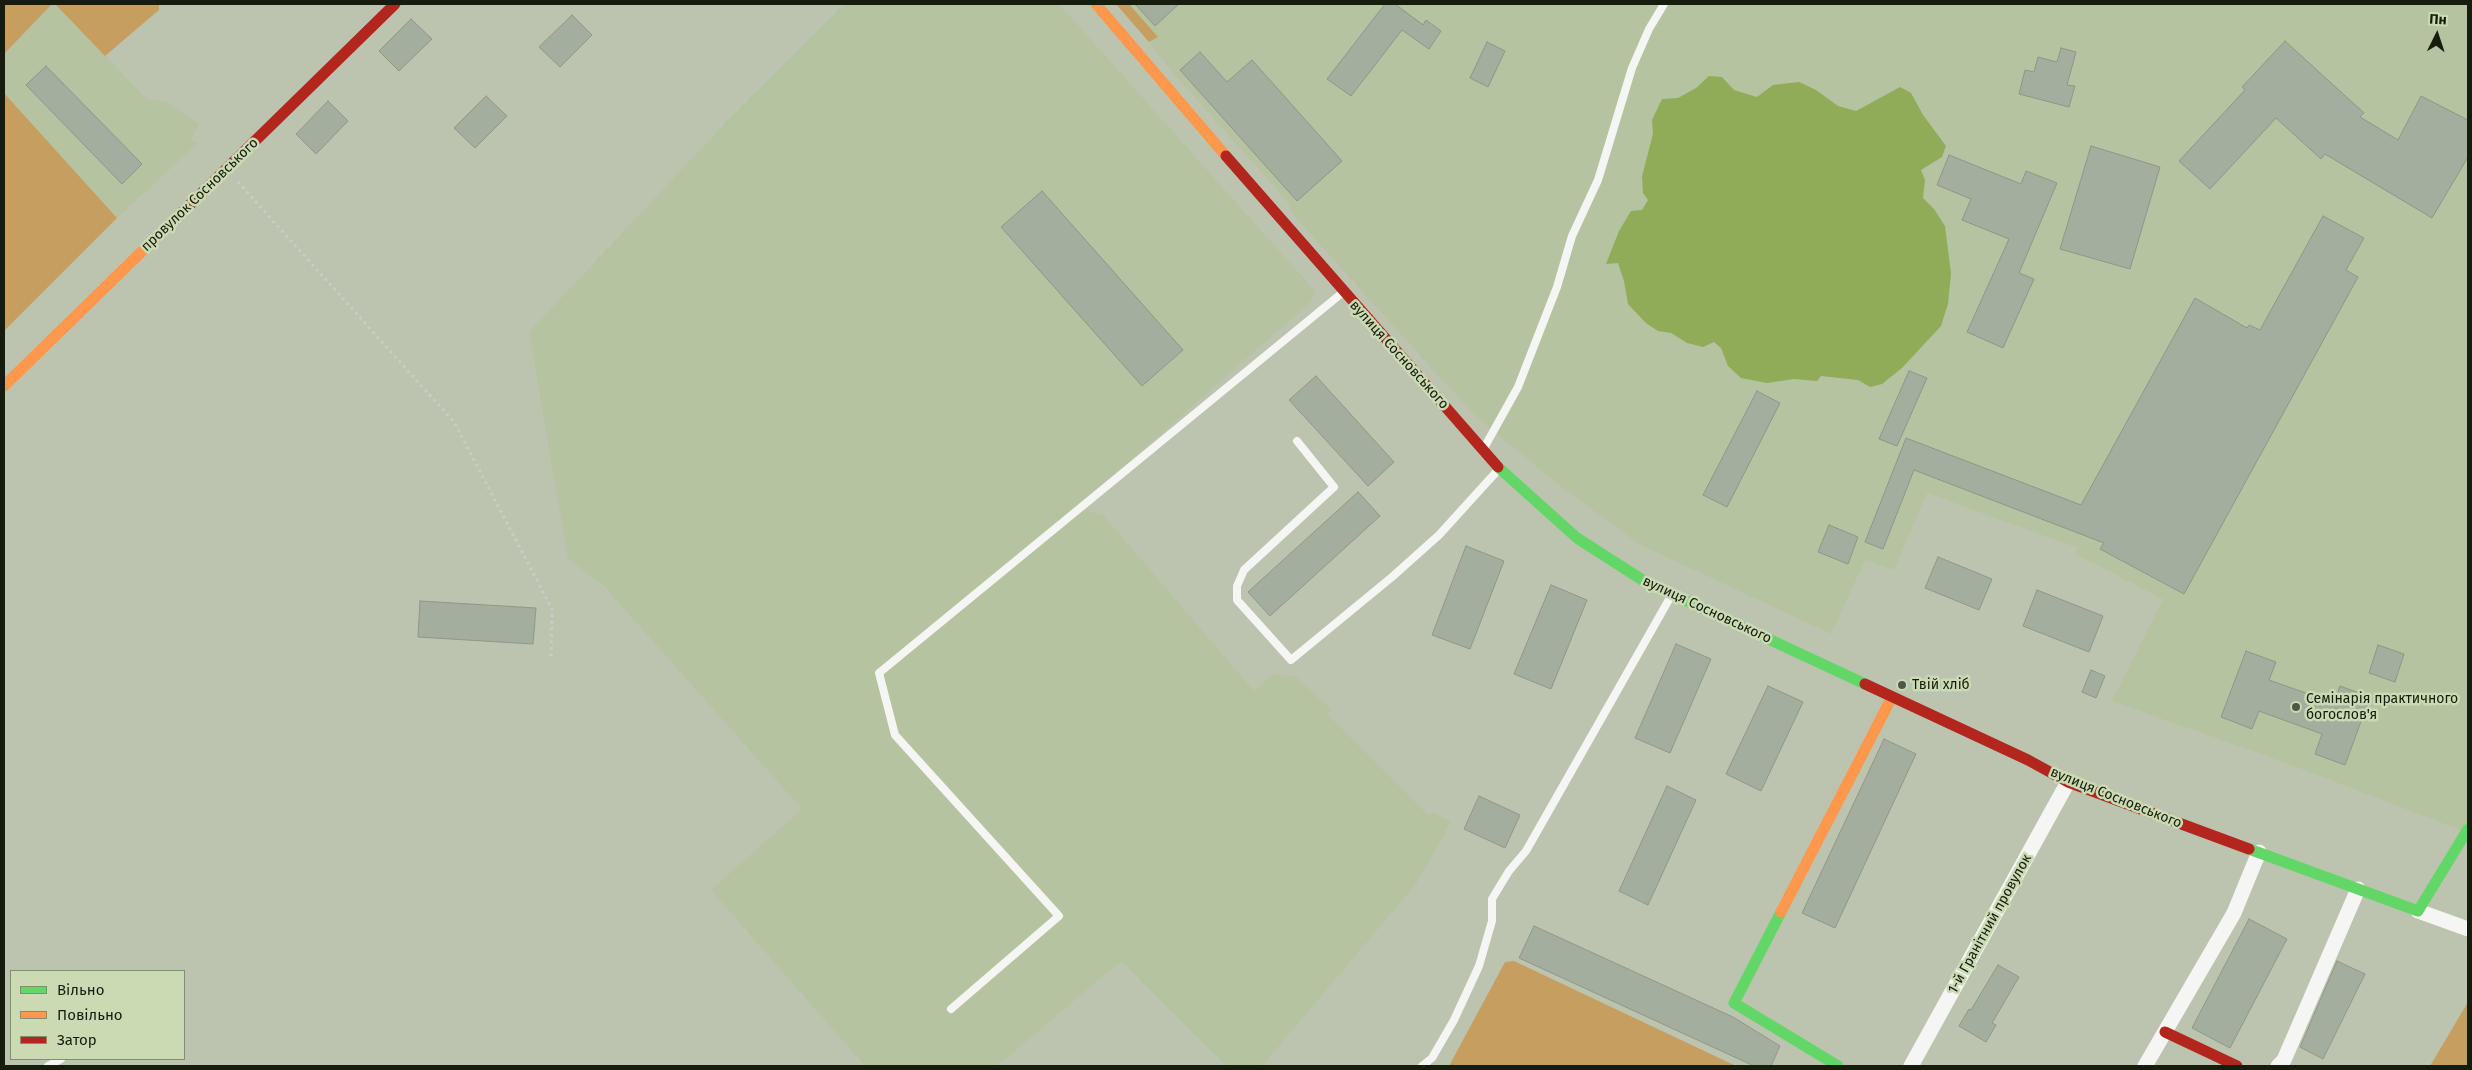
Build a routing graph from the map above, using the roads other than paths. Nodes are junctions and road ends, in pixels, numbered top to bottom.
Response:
1 (395, 4) edge
2 (1096, 4) edge
3 (1664, 4) edge
4 (1343, 292) junction
5 (4, 386) edge
6 (1297, 441) dead end
7 (1483, 450) junction
8 (1500, 469) junction
9 (1672, 594) junction
10 (1892, 697) junction
11 (2068, 782) junction
12 (2468, 829) edge
13 (2259, 852) junction
14 (2358, 889) junction
15 (2418, 911) junction
16 (2468, 929) edge
17 (951, 1009) dead end
18 (2165, 1032) junction
19 (59, 1060) edge
20 (48, 1066) edge
21 (1422, 1066) edge
22 (1838, 1066) edge
23 (1912, 1066) edge
24 (2145, 1066) edge
25 (2237, 1066) edge
26 (2278, 1066) edge

1 - 5 street, провулок Сосновського
2 - 4 street, вулиця Сосновського
3 - 7 lane
4 - 7 street, вулиця Сосновського
4 - 17 lane
6 - 8 lane
7 - 8 street, вулиця Сосновського
8 - 9 street, вулиця Сосновського
9 - 10 street, вулиця Сосновського
9 - 21 lane
10 - 11 street, вулиця Сосновського
10 - 22 street
11 - 13 street, вулиця Сосновського
11 - 23 street, 1-й Гранітний провулок
12 - 15 street
13 - 14 street, вулиця Сосновського
13 - 18 street
14 - 15 street, вулиця Сосновського
14 - 26 street
15 - 16 street
18 - 24 street
18 - 25 street
19 - 20 lane

